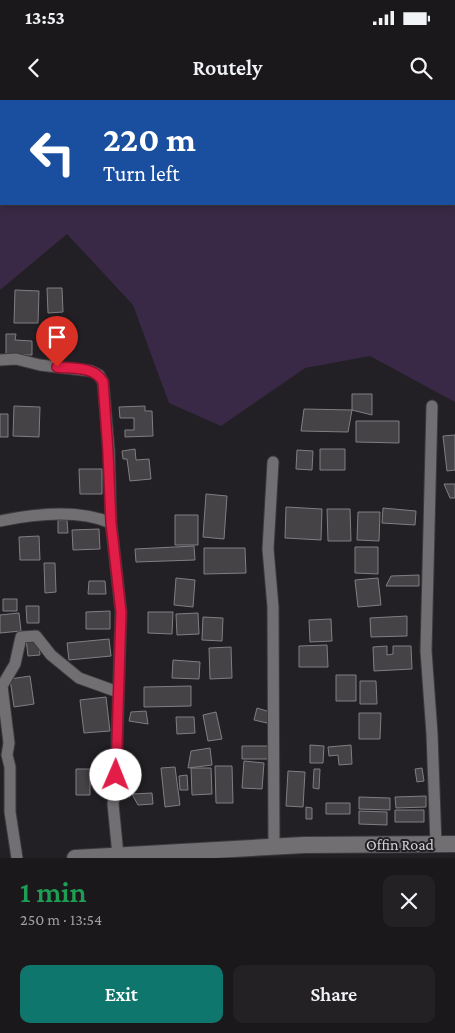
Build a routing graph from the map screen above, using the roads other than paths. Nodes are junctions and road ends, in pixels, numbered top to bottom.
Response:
1 (0, 360) edge
2 (432, 406) dead end
3 (273, 462) dead end
4 (0, 521) edge
5 (111, 523) junction
6 (118, 692) junction
7 (436, 844) junction
8 (455, 844) edge
9 (274, 847) junction
10 (118, 855) junction
11 (17, 858) edge
12 (75, 858) edge

1 - 5 street
2 - 7 street
3 - 9 street
4 - 5 street
5 - 6 street
6 - 10 street
6 - 11 street
7 - 8 street, Offin Road
7 - 9 street, Offin Road
9 - 10 street, Offin Road
10 - 12 street, Offin Road

